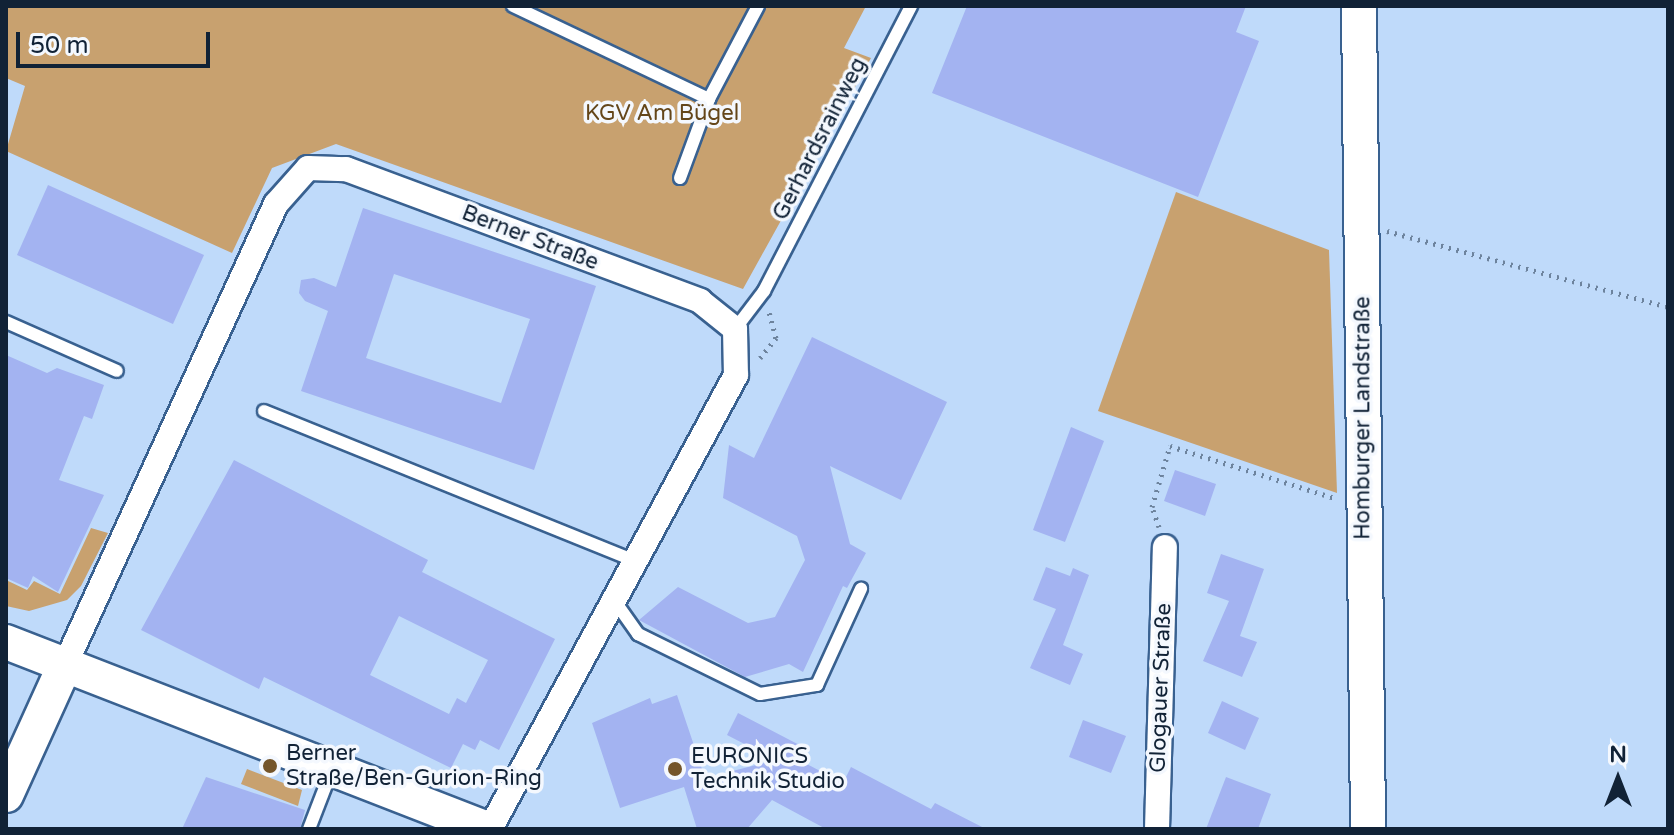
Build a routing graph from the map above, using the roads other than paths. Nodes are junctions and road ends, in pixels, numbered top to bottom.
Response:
1 (513, 6) edge
2 (758, 6) edge
3 (911, 6) edge
4 (1359, 6) edge
5 (709, 99) junction
6 (680, 178) dead end
7 (6, 322) edge
8 (735, 329) junction
9 (117, 371) dead end
10 (264, 411) dead end
11 (1165, 547) road end
12 (636, 561) junction
13 (861, 589) dead end
14 (614, 600) junction
15 (6, 642) edge
16 (65, 665) junction
17 (332, 769) junction
18 (6, 795) edge
19 (443, 821) edge
20 (309, 829) edge
21 (488, 829) edge
22 (1157, 829) edge
23 (1368, 829) edge

1 - 5 lane
2 - 5 lane
3 - 8 lane, Gerhardsrainweg
4 - 23 street, Homburger Landstraße
5 - 6 lane
7 - 9 lane
8 - 12 street
8 - 16 street, Berner Straße
10 - 12 lane
11 - 22 street, Glogauer Straße
12 - 14 street
13 - 14 lane
14 - 21 street
15 - 16 street
16 - 17 street
16 - 18 street
17 - 19 street
17 - 20 lane
19 - 21 street

